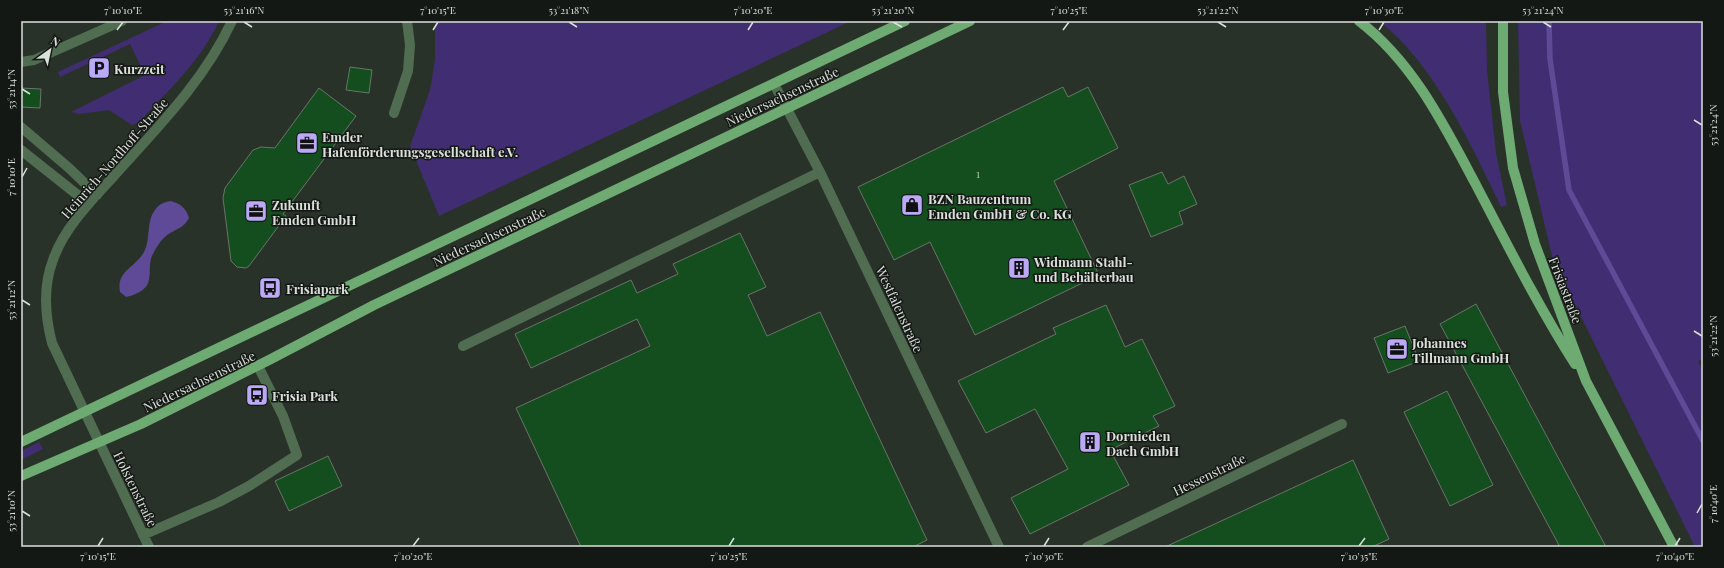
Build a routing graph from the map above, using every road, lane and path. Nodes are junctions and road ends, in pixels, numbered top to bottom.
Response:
1 (122, 21) edge
2 (232, 21) edge
3 (407, 21) edge
4 (905, 21) edge
5 (970, 21) edge
6 (1359, 21) edge
7 (1503, 21) edge
8 (21, 62) edge
9 (774, 84) junction
10 (787, 108) junction
11 (394, 113) dead end
12 (21, 127) edge
13 (21, 150) edge
14 (820, 172) junction
15 (97, 194) junction
16 (89, 204) junction
17 (463, 346) dead end
18 (258, 366) junction
19 (1586, 381) junction
20 (84, 412) junction
21 (1342, 424) dead end
22 (21, 442) edge
23 (99, 442) junction
24 (21, 476) edge
25 (143, 535) junction
26 (149, 547) edge
27 (999, 547) edge
28 (1087, 547) edge
29 (1674, 547) edge

1 - 8 street
2 - 15 street, Heinrich-Nordhoff-Straße
3 - 11 street
4 - 9 main road, Niedersachsenstraße
5 - 10 main road, Niedersachsenstraße
6 - 19 main road
7 - 19 main road, Frisiastraße
9 - 10 street, Westfalenstraße
9 - 20 main road, Niedersachsenstraße
10 - 14 street, Westfalenstraße
10 - 18 main road, Niedersachsenstraße
12 - 15 street
13 - 16 street
14 - 17 street
14 - 27 street, Westfalenstraße
15 - 16 street, Heinrich-Nordhoff-Straße
16 - 20 street, Heinrich-Nordhoff-Straße
18 - 23 main road, Niedersachsenstraße
18 - 25 street
19 - 29 main road, Frisiastraße
20 - 22 main road, Niedersachsenstraße
20 - 23 street, Heinrich-Nordhoff-Straße
21 - 28 street, Hessenstraße
23 - 24 main road, Niedersachsenstraße
23 - 25 street, Holstenstraße
25 - 26 street, Holstenstraße

